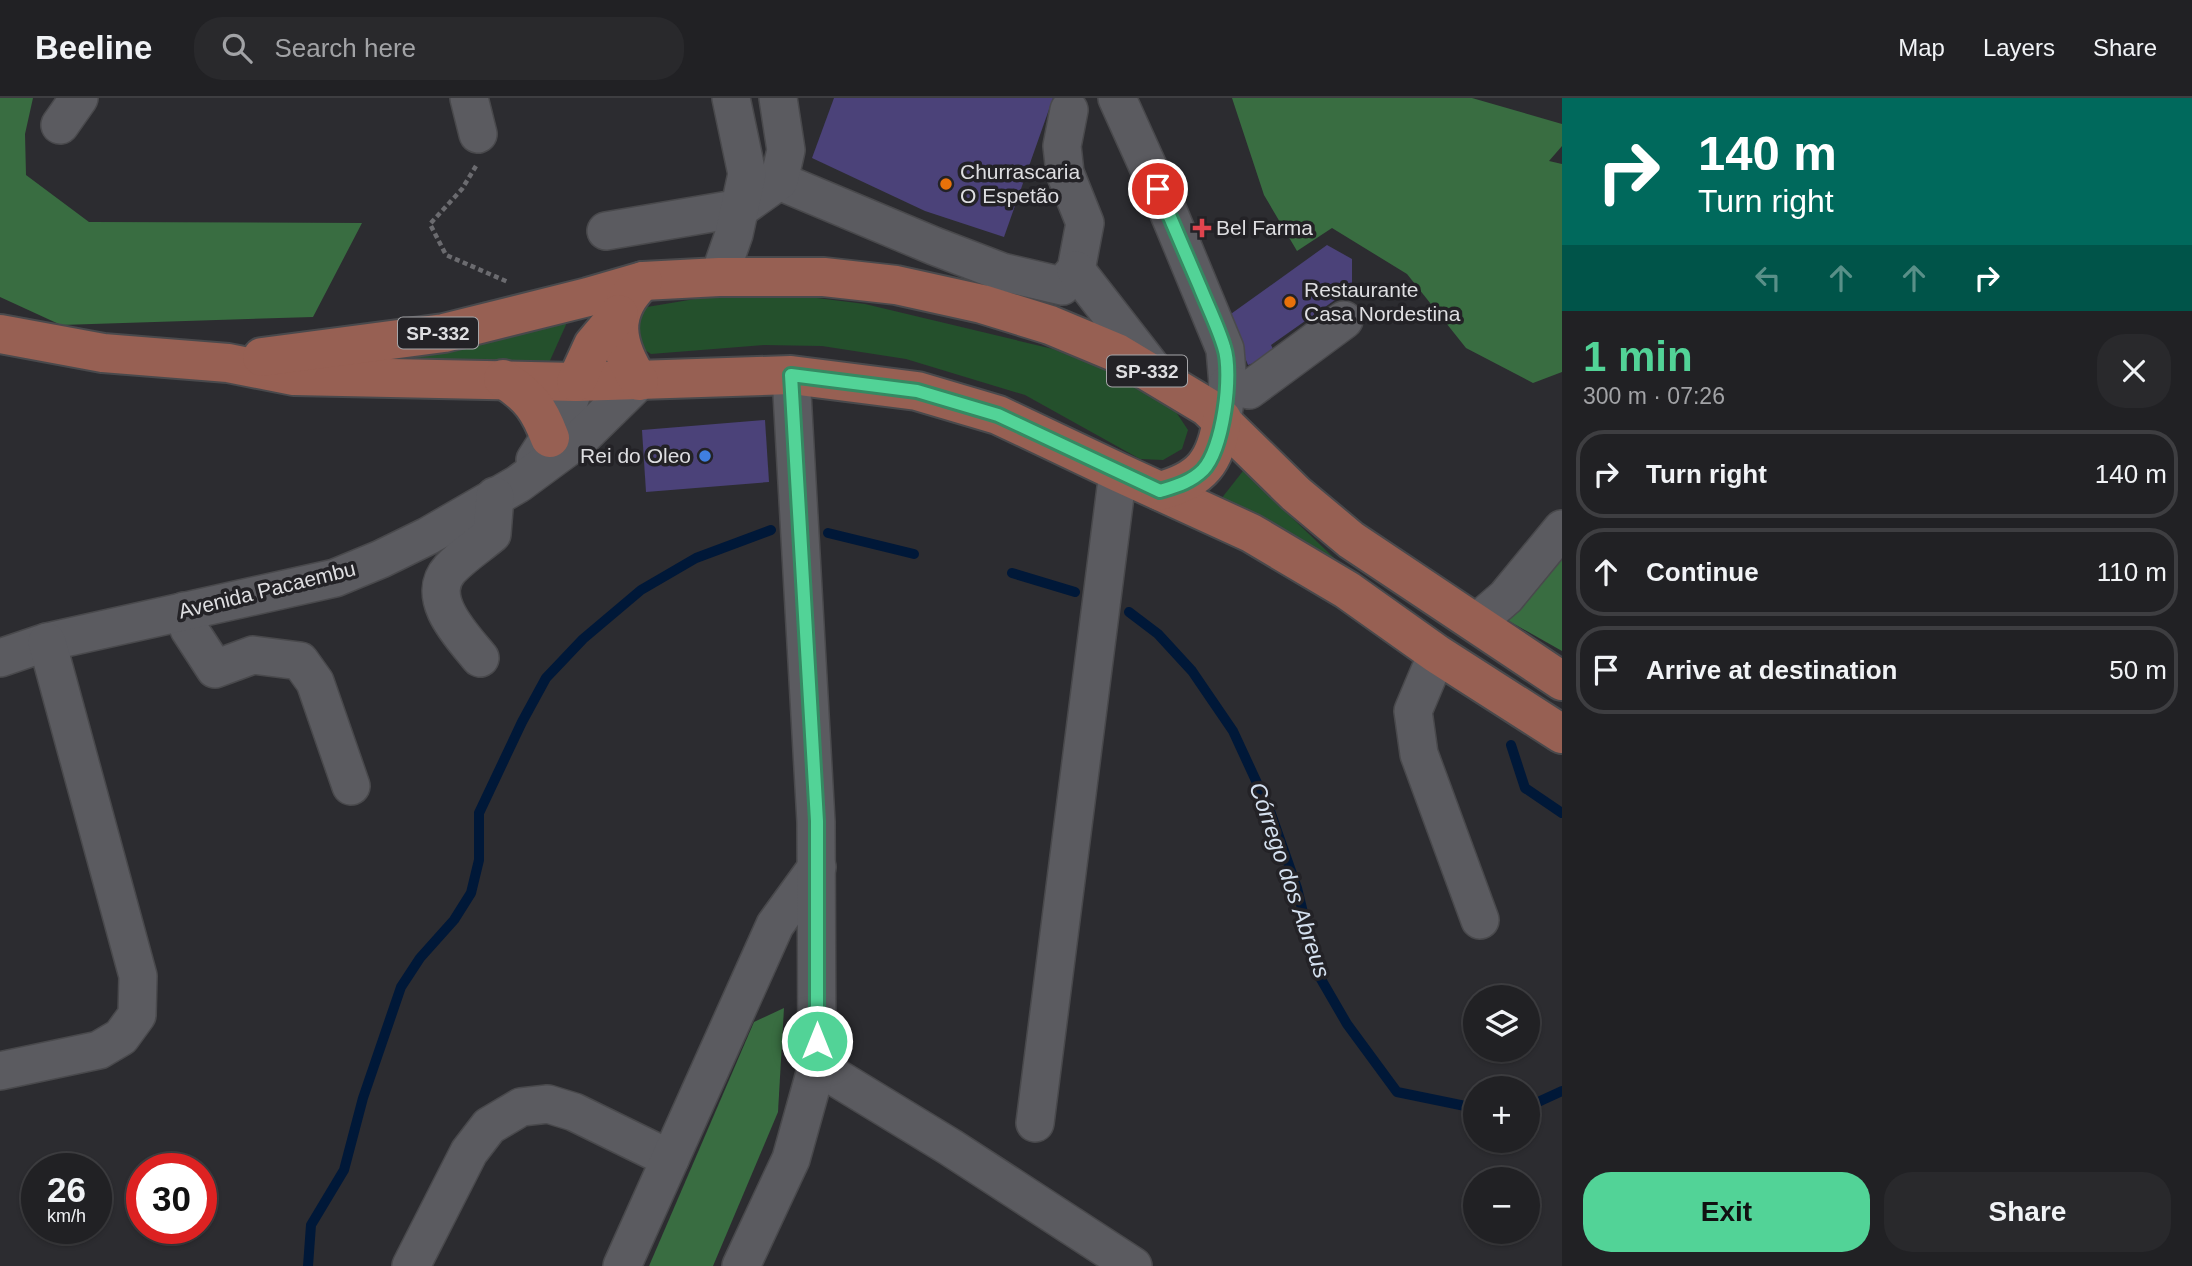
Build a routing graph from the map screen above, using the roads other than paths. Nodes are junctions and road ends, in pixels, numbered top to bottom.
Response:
1 (469, 98) edge
2 (731, 98) edge
3 (778, 98) edge
4 (1117, 98) edge
5 (1069, 110) dead end
6 (478, 134) road end
7 (779, 181) junction
8 (741, 208) junction
9 (606, 231) dead end
10 (1076, 270) junction
11 (719, 277) junction
12 (643, 281) junction
13 (620, 314) junction
14 (1344, 320) dead end
15 (0, 334) edge
16 (228, 363) junction
17 (791, 375) junction
18 (503, 379) junction
19 (1161, 379) junction
20 (639, 381) junction
21 (576, 382) junction
22 (1225, 402) junction
23 (550, 438) junction
24 (1118, 472) junction
25 (507, 490) junction
26 (1160, 491) junction
27 (1562, 529) edge
28 (184, 611) junction
29 (1476, 623) junction
30 (47, 642) junction
31 (1437, 654) junction
32 (0, 658) edge
33 (480, 658) dead end
34 (1562, 681) edge
35 (1562, 734) edge
36 (351, 786) dead end
37 (817, 867) junction
38 (1480, 920) dead end
39 (817, 1066) junction
40 (0, 1071) edge
41 (1035, 1123) dead end
42 (670, 1159) junction
43 (411, 1266) edge
44 (622, 1266) edge
45 (741, 1266) edge
46 (1133, 1266) edge

1 - 6 street
2 - 8 street
3 - 7 street
4 - 22 street
5 - 10 street
7 - 8 street
7 - 10 street
8 - 9 street
8 - 11 street
10 - 19 street
11 - 12 main road, SP-332
11 - 19 main road, SP-332
12 - 13 main road
12 - 16 main road, SP-332
13 - 20 main road
13 - 21 main road
14 - 22 street
15 - 16 main road, SP-332
16 - 18 main road, SP-332
17 - 20 main road, SP-332
17 - 24 main road, SP-332
17 - 37 street
18 - 21 main road, SP-332
18 - 23 main road
19 - 22 main road, SP-332
20 - 21 main road, SP-332
20 - 25 street, Avenida Pacaembu
21 - 23 street
22 - 26 main road
22 - 29 main road, SP-332
23 - 25 street
24 - 26 main road, SP-332
24 - 41 street
25 - 28 street, Avenida Pacaembu
25 - 33 street
26 - 31 main road, SP-332
27 - 29 street
28 - 30 street, Avenida Pacaembu
28 - 36 street
29 - 34 main road, SP-332
30 - 32 street, Avenida Pacaembu
30 - 40 street
31 - 35 main road, SP-332
31 - 38 street
37 - 39 street
37 - 42 street
39 - 45 street
39 - 46 street
42 - 43 street
42 - 44 street

